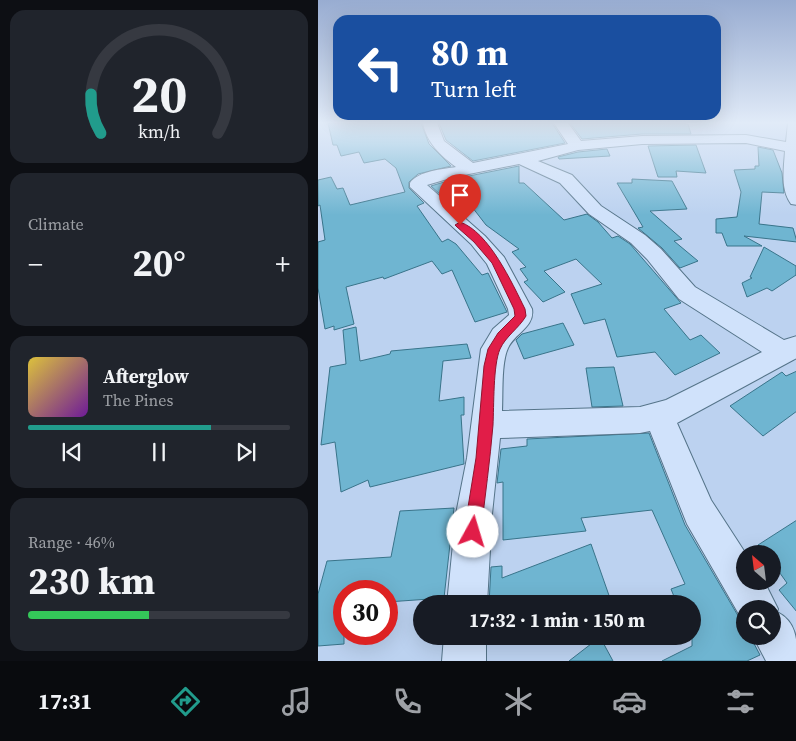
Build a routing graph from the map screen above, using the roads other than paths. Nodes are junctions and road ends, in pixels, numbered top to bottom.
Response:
1 (449, 154) edge
2 (543, 154) edge
3 (793, 154) edge
4 (521, 159) junction
5 (470, 169) junction
6 (796, 200) edge
7 (790, 349) edge
8 (659, 415) junction
9 (486, 425) junction
10 (468, 595) edge
11 (753, 600) edge
12 (465, 645) edge
13 (780, 645) edge
14 (464, 661) edge
15 (790, 661) edge

1 - 5 street
2 - 4 street
3 - 6 street
4 - 5 street
4 - 7 street
5 - 9 street
7 - 8 street
8 - 9 street
8 - 11 street
9 - 10 street
12 - 14 street
13 - 15 street

